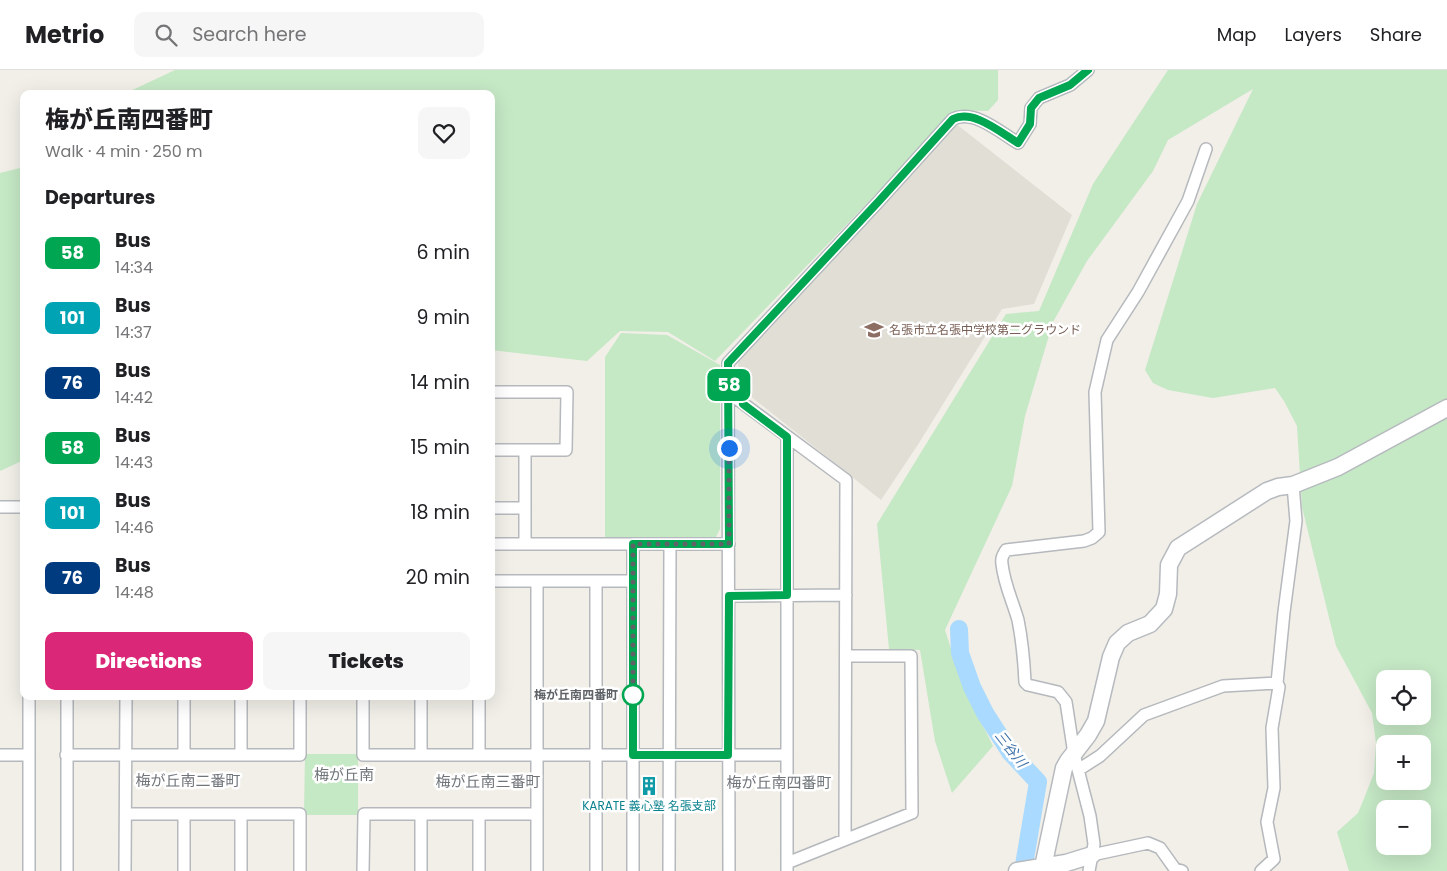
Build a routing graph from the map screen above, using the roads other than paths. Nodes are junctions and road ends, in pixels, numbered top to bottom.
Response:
1 (1088, 70) edge
2 (1206, 149) dead end
3 (495, 392) edge
4 (729, 393) junction
5 (1447, 408) edge
6 (787, 437) junction
7 (495, 450) edge
8 (525, 450) junction
9 (1292, 485) junction
10 (0, 507) edge
11 (20, 507) edge
12 (495, 508) edge
13 (525, 508) junction
14 (495, 544) edge
15 (525, 544) junction
16 (633, 544) junction
17 (670, 544) junction
18 (729, 544) junction
19 (495, 581) edge
20 (537, 581) junction
21 (596, 581) junction
22 (633, 581) junction
23 (787, 595) junction
24 (846, 595) junction
25 (729, 596) junction
26 (846, 656) junction
27 (1276, 683) junction
28 (29, 700) edge
29 (67, 700) edge
30 (126, 700) edge
31 (184, 700) edge
32 (241, 700) edge
33 (300, 700) edge
34 (363, 700) edge
35 (421, 700) edge
36 (479, 700) edge
37 (1074, 754) junction
38 (0, 755) edge
39 (29, 755) junction
40 (66, 755) junction
41 (126, 755) junction
42 (184, 755) junction
43 (241, 755) junction
44 (421, 755) junction
45 (480, 755) junction
46 (537, 755) junction
47 (596, 755) junction
48 (633, 755) junction
49 (670, 755) junction
50 (728, 755) junction
51 (787, 755) junction
52 (1078, 770) junction
53 (126, 814) junction
54 (184, 814) junction
55 (241, 814) junction
56 (421, 814) junction
57 (479, 814) junction
58 (537, 814) junction
59 (845, 839) junction
60 (1091, 863) edge
61 (787, 867) edge
62 (1039, 868) edge
63 (29, 871) edge
64 (67, 871) edge
65 (126, 871) edge
66 (184, 871) edge
67 (241, 871) edge
68 (300, 871) edge
69 (363, 871) edge
70 (421, 871) edge
71 (479, 871) edge
72 (537, 871) edge
73 (596, 871) edge
74 (633, 871) edge
75 (669, 871) edge
76 (729, 871) edge
77 (1016, 871) edge
78 (1182, 871) edge
79 (1261, 871) edge

1 - 4 street
2 - 37 street
3 - 8 street
4 - 6 street
4 - 18 street
5 - 9 street
6 - 23 street
6 - 24 street
7 - 8 street
8 - 13 street
9 - 27 street
9 - 37 street
10 - 11 street
12 - 13 street
13 - 15 street
14 - 15 street
15 - 16 street
16 - 17 street
16 - 22 street
17 - 18 street
17 - 49 street
18 - 25 street
19 - 20 street
20 - 21 street
20 - 46 street
21 - 22 street
21 - 47 street
22 - 48 street
23 - 24 street
23 - 25 street
23 - 51 street
24 - 26 street
25 - 50 street
26 - 59 street
26 - 59 street
27 - 52 street
27 - 79 street
28 - 39 street
29 - 40 street
30 - 41 street
31 - 42 street
32 - 43 street
33 - 43 street
34 - 44 street
35 - 44 street
36 - 45 street
37 - 52 street
37 - 62 street
38 - 39 street
39 - 63 street
40 - 41 street
40 - 64 street
41 - 42 street
41 - 53 street
42 - 43 street
44 - 45 street
45 - 46 street
46 - 47 street
46 - 58 street
47 - 48 street
47 - 73 street
48 - 49 street
48 - 74 street
49 - 50 street
49 - 75 street
50 - 51 street
50 - 76 street
51 - 61 street
52 - 60 street
53 - 54 street
53 - 65 street
54 - 55 street
54 - 66 street
55 - 67 street
55 - 68 street
56 - 57 street
56 - 69 street
56 - 70 street
57 - 58 street
57 - 71 street
58 - 72 street
59 - 61 street
60 - 62 street
60 - 78 street
62 - 77 street

